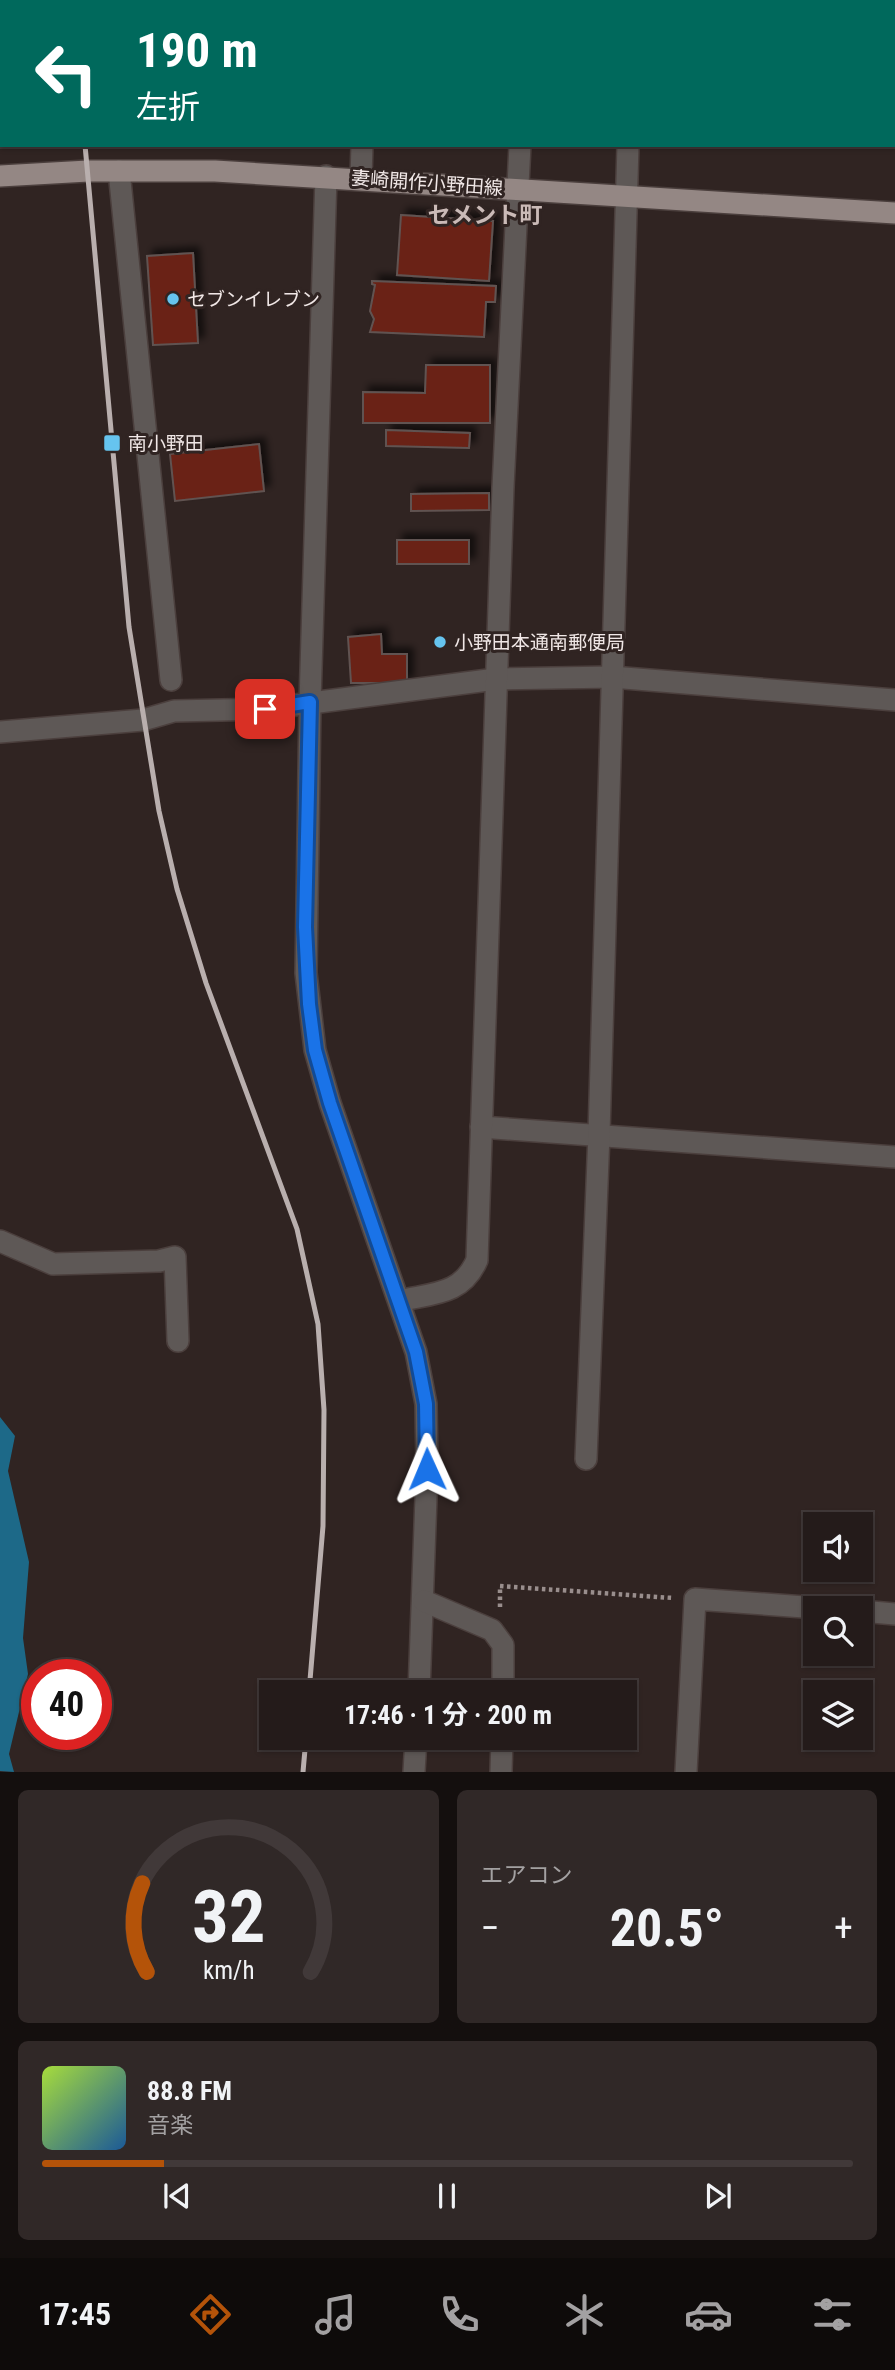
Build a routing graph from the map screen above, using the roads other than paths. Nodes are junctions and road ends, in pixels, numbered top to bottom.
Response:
1 (362, 147) edge
2 (520, 147) edge
3 (628, 147) edge
4 (119, 171) junction
5 (0, 176) edge
6 (326, 176) junction
7 (361, 178) junction
8 (519, 189) junction
9 (626, 196) junction
10 (895, 213) edge
11 (612, 677) junction
12 (496, 679) junction
13 (171, 680) dead end
14 (895, 700) edge
15 (310, 702) junction
16 (0, 732) edge
17 (481, 1128) junction
18 (599, 1134) junction
19 (895, 1157) edge
20 (0, 1241) edge
21 (399, 1301) junction
22 (178, 1341) dead end
23 (586, 1459) dead end
24 (424, 1601) junction
25 (803, 1607) edge
26 (873, 1612) edge
27 (895, 1614) edge
28 (420, 1680) edge
29 (503, 1680) edge
30 (416, 1750) edge
31 (502, 1750) edge
32 (415, 1772) edge
33 (501, 1772) edge
34 (686, 1772) edge

1 - 7 street
2 - 8 street
3 - 9 street
4 - 5 main road, 妻崎開作小野田線
4 - 6 main road, 妻崎開作小野田線
4 - 13 street
6 - 7 main road, 妻崎開作小野田線
6 - 15 street
7 - 8 main road, 妻崎開作小野田線
8 - 9 main road, 妻崎開作小野田線
8 - 12 street
9 - 10 main road, 妻崎開作小野田線
9 - 11 street
11 - 12 street
11 - 14 street
11 - 18 street
12 - 15 street
12 - 17 street
15 - 16 street
15 - 21 street
17 - 18 street
17 - 21 street
18 - 19 street
18 - 23 street
20 - 22 street
21 - 24 street
24 - 28 street
24 - 29 street
25 - 34 street
26 - 27 street
30 - 32 street
31 - 33 street

